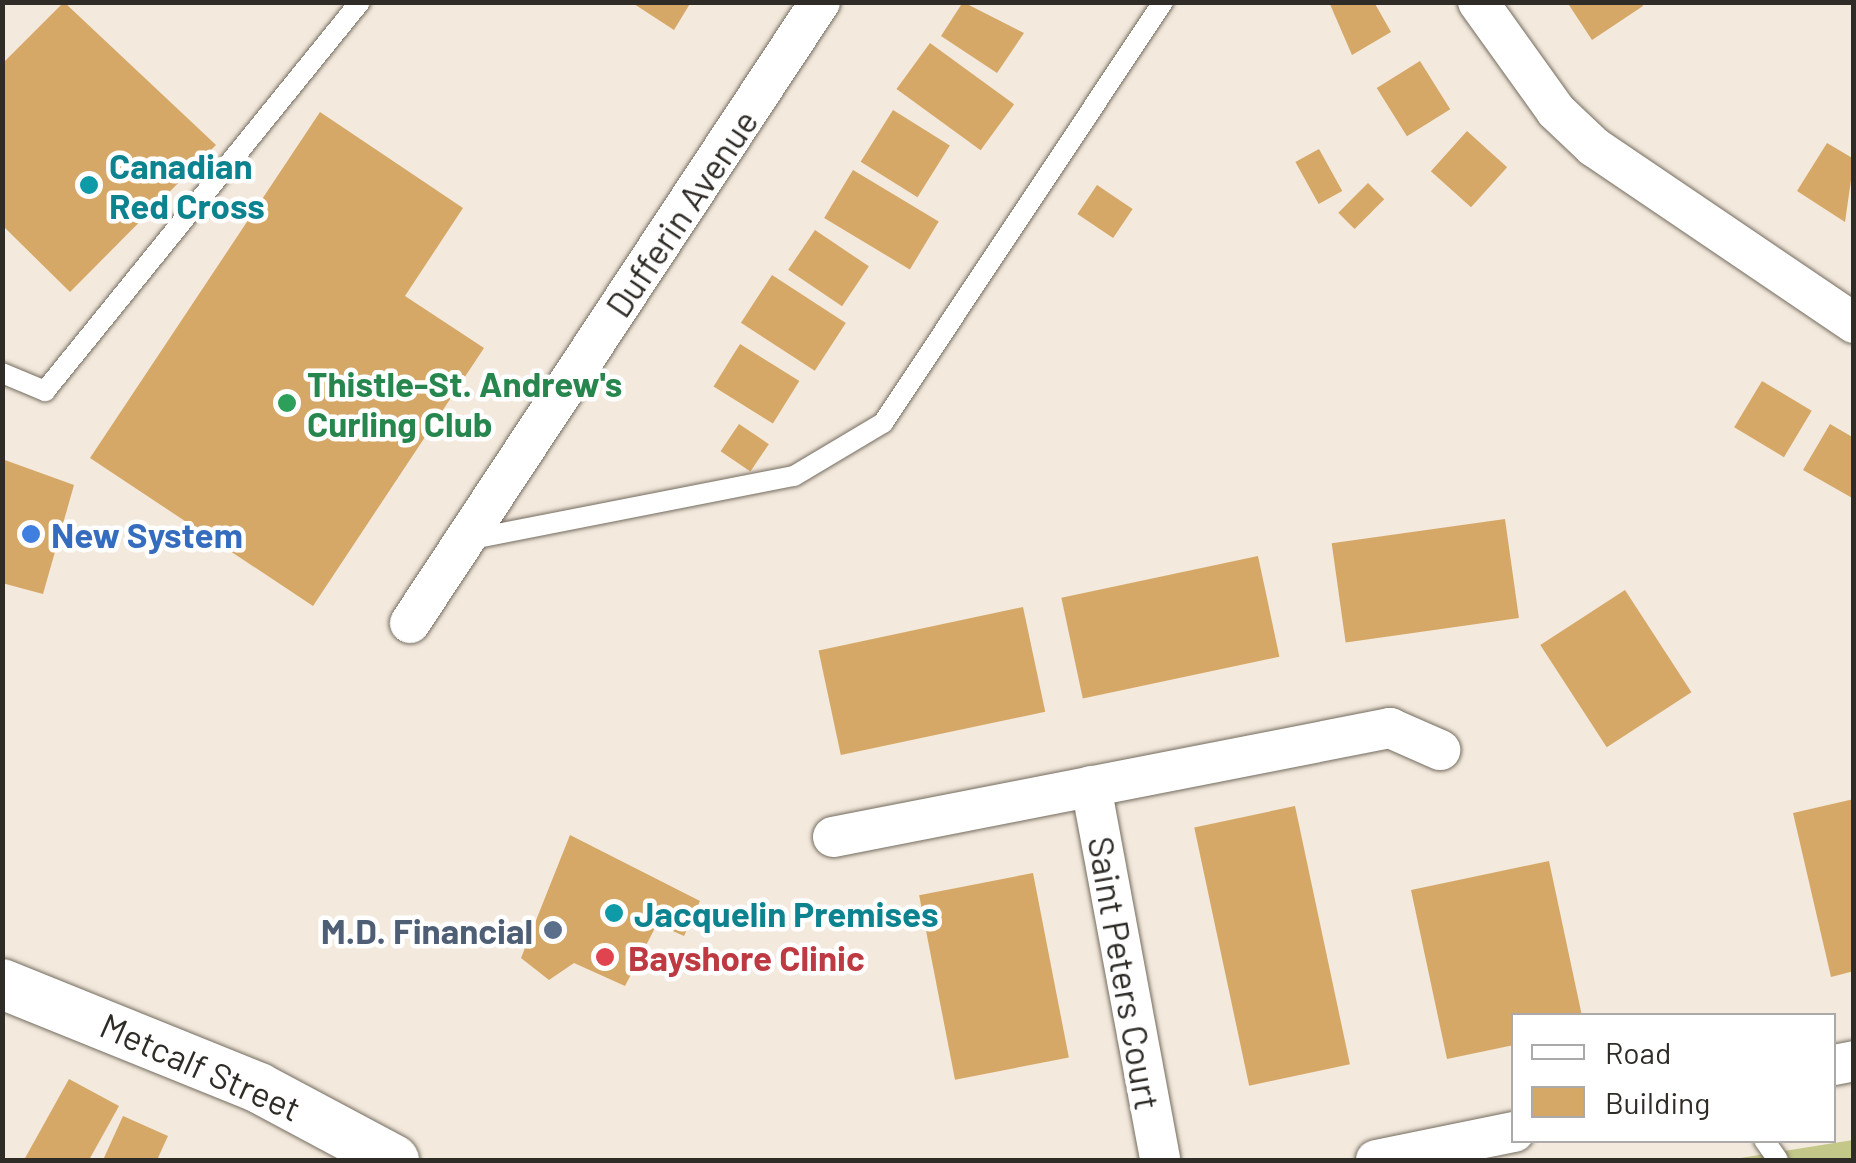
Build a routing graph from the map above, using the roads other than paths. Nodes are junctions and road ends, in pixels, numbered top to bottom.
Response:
1 (360, 2) edge
2 (820, 2) edge
3 (1163, 2) edge
4 (1478, 2) edge
5 (1854, 324) edge
6 (2, 373) edge
7 (464, 540) junction
8 (410, 623) dead end
9 (1440, 750) dead end
10 (1090, 786) junction
11 (832, 837) dead end
12 (2, 984) edge
13 (1511, 1133) edge
14 (394, 1160) edge
15 (1160, 1160) edge
16 (1376, 1160) edge

1 - 6 lane
2 - 7 street, Dufferin Avenue
3 - 7 lane
4 - 5 street
7 - 8 street, Dufferin Avenue
9 - 10 street, Saint Peters Court
10 - 11 street, Saint Peters Court
10 - 15 street, Saint Peters Court
12 - 14 street, Metcalf Street
13 - 16 street

